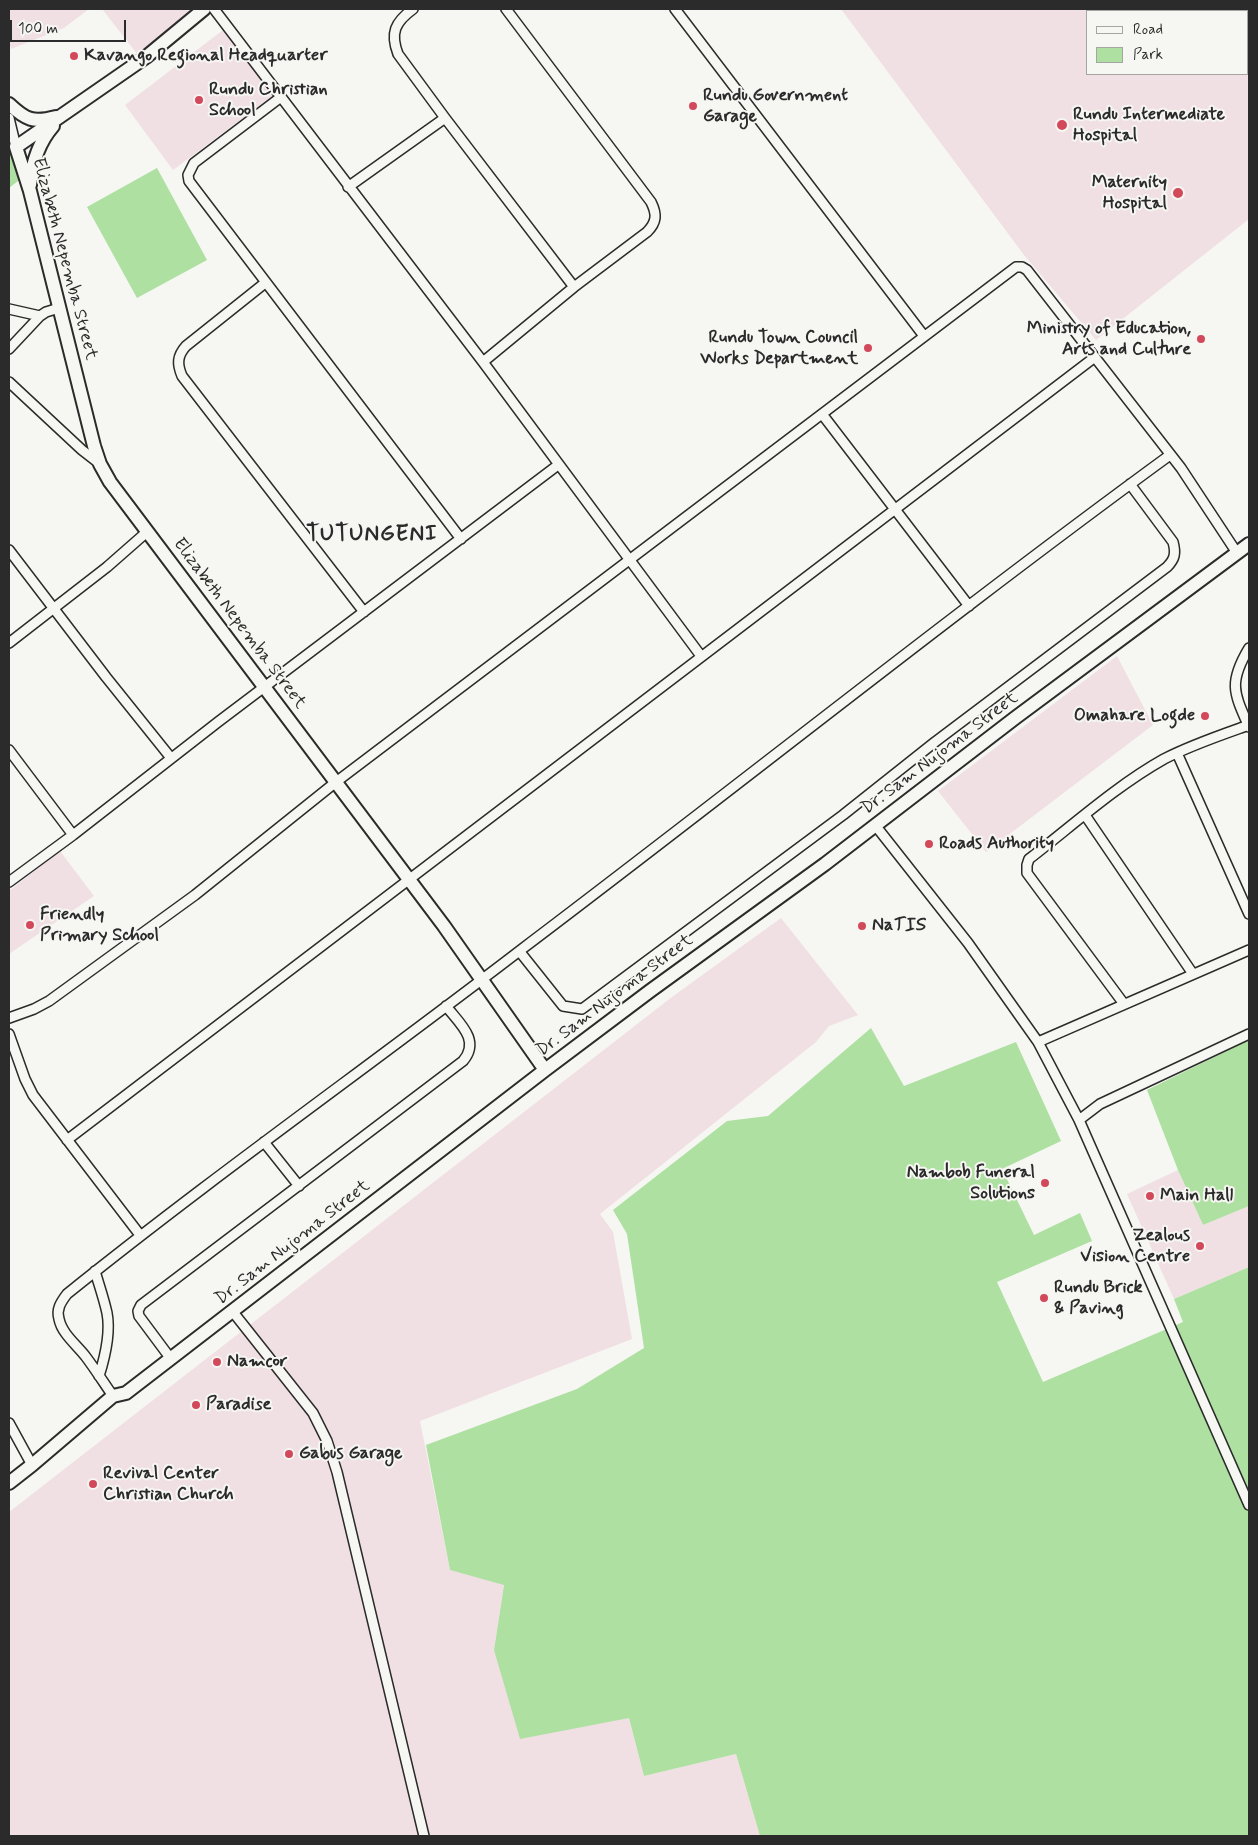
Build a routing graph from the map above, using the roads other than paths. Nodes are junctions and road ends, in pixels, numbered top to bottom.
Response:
1 (204, 9) edge
2 (214, 9) edge
3 (413, 9) edge
4 (506, 9) edge
5 (675, 9) edge
6 (281, 97) junction
7 (9, 104) edge
8 (61, 116) junction
9 (9, 118) edge
10 (445, 118) junction
11 (16, 147) junction
12 (348, 187) junction
13 (30, 191) junction
14 (265, 283) junction
15 (574, 287) junction
16 (59, 308) junction
17 (9, 309) edge
18 (40, 316) junction
19 (924, 336) junction
20 (9, 349) edge
21 (1095, 356) junction
22 (482, 362) junction
23 (9, 382) edge
24 (822, 414) junction
25 (1170, 454) junction
26 (100, 464) junction
27 (558, 465) junction
28 (1130, 484) junction
29 (895, 510) junction
30 (148, 531) junction
31 (461, 539) junction
32 (1249, 544) edge
33 (9, 550) edge
34 (1237, 553) junction
35 (629, 561) junction
36 (969, 606) junction
37 (54, 608) junction
38 (364, 612) junction
39 (9, 643) edge
40 (1249, 648) edge
41 (701, 656) junction
42 (265, 687) junction
43 (1249, 726) edge
44 (9, 750) edge
45 (1177, 753) junction
46 (172, 758) junction
47 (336, 782) junction
48 (1085, 815) junction
49 (875, 825) junction
50 (73, 835) junction
51 (409, 879) junction
52 (9, 882) edge
53 (1249, 914) edge
54 (1249, 950) edge
55 (520, 952) junction
56 (1193, 974) junction
57 (482, 980) junction
58 (1124, 1004) junction
59 (446, 1006) junction
60 (9, 1018) edge
61 (9, 1034) edge
62 (1249, 1034) edge
63 (1038, 1042) junction
64 (545, 1070) junction
65 (1079, 1120) junction
66 (67, 1140) junction
67 (264, 1142) junction
68 (299, 1186) junction
69 (140, 1235) junction
70 (95, 1271) junction
71 (233, 1312) junction
72 (171, 1359) junction
73 (99, 1376) junction
74 (113, 1396) junction
75 (9, 1423) edge
76 (32, 1465) junction
77 (9, 1483) edge
78 (1249, 1505) edge
79 (424, 1836) edge

1 - 8 street
2 - 6 street
3 - 10 street
4 - 15 street
5 - 19 street
6 - 12 street
6 - 14 street
7 - 8 street
8 - 11 street
8 - 13 street
9 - 11 street
10 - 12 street
10 - 15 street
11 - 13 street, Elizabeth Nepemba Street
12 - 22 street
13 - 16 street, Elizabeth Nepemba Street
14 - 31 street
14 - 38 street
15 - 22 street
16 - 18 street
16 - 26 street, Elizabeth Nepemba Street
17 - 18 street
18 - 20 street
19 - 21 street
19 - 24 street
21 - 25 street
21 - 29 street
22 - 27 street
23 - 26 street
24 - 29 street
24 - 35 street
25 - 28 street
25 - 34 street
26 - 30 street, Elizabeth Nepemba Street
27 - 31 street
27 - 35 street
28 - 36 street
28 - 55 street
29 - 36 street
29 - 41 street
30 - 37 street
30 - 42 street, Elizabeth Nepemba Street
31 - 38 street
32 - 34 street, Dr. Sam Nujoma Street
33 - 37 street
34 - 49 street, Dr. Sam Nujoma Street
35 - 41 street
35 - 47 street
36 - 55 street
37 - 39 street
37 - 46 street
38 - 42 street
40 - 43 street
41 - 51 street
42 - 46 street
42 - 47 street, Elizabeth Nepemba Street
43 - 45 street
44 - 50 street
45 - 48 street
45 - 53 street
46 - 50 street
47 - 51 street, Elizabeth Nepemba Street
47 - 60 street
48 - 56 street
48 - 58 street
49 - 63 street
49 - 64 street, Dr. Sam Nujoma Street
50 - 52 street
51 - 57 street, Elizabeth Nepemba Street
51 - 66 street
54 - 56 street
55 - 57 street
56 - 58 street
57 - 59 street
57 - 64 street, Elizabeth Nepemba Street
58 - 63 street
59 - 67 street
59 - 68 street
61 - 66 street
62 - 65 street
63 - 65 street
64 - 71 street, Dr. Sam Nujoma Street
65 - 78 street
66 - 69 street
67 - 68 street
67 - 69 street
68 - 72 street
69 - 70 street
70 - 73 street
70 - 73 street
71 - 72 street, Dr. Sam Nujoma Street
71 - 79 street
72 - 74 street, Dr. Sam Nujoma Street
73 - 74 street
74 - 76 street, Dr. Sam Nujoma Street
75 - 76 street
76 - 77 street, Dr. Sam Nujoma Street

